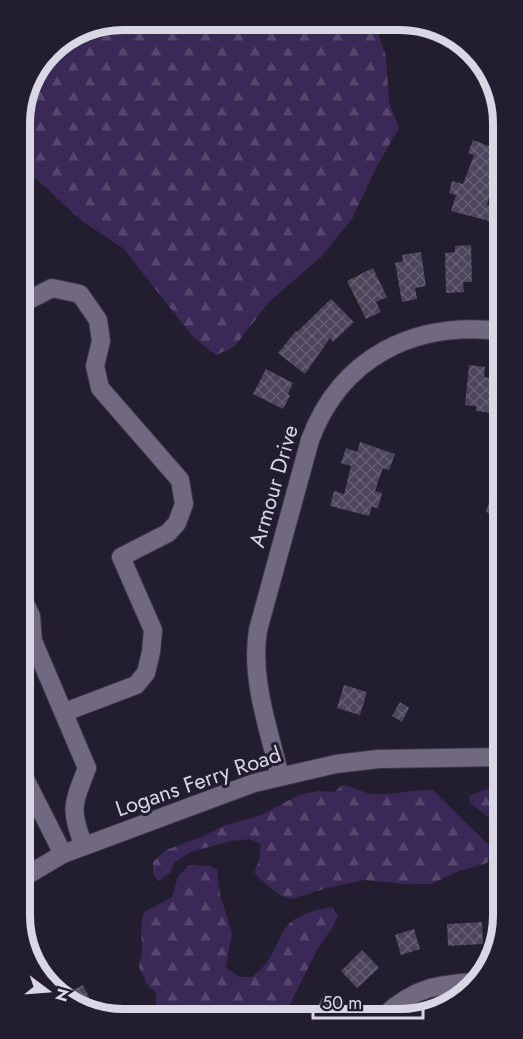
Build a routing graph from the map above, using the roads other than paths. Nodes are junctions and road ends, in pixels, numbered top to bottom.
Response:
1 (30, 299) edge
2 (493, 332) edge
3 (30, 614) edge
4 (65, 712) junction
5 (493, 757) edge
6 (280, 777) junction
7 (30, 789) edge
8 (84, 846) junction
9 (63, 854) junction
10 (30, 873) edge
11 (465, 983) edge
12 (393, 1009) edge

1 - 4 street
2 - 6 street, Armour Drive
3 - 4 street
4 - 8 street
5 - 6 street, Logans Ferry Road
6 - 8 street, Logans Ferry Road
7 - 9 street
8 - 9 street, Logans Ferry Road
9 - 10 street, Logans Ferry Road
11 - 12 street

